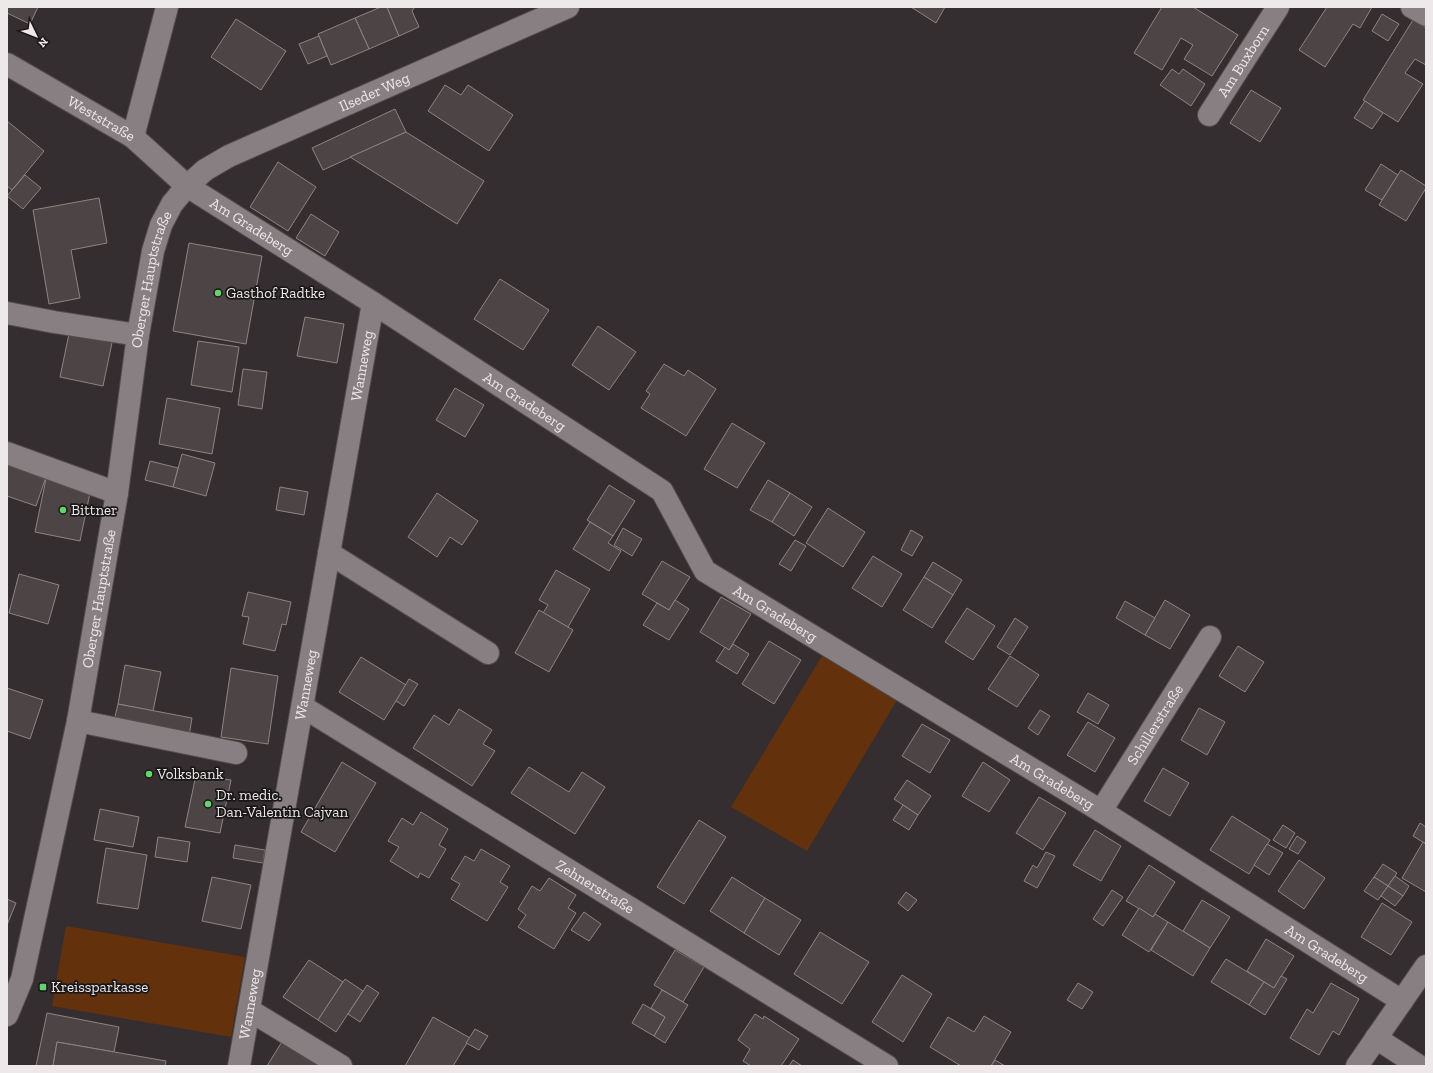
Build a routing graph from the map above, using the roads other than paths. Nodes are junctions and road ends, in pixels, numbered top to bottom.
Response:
1 (167, 7) edge
2 (568, 7) edge
3 (1278, 7) edge
4 (1412, 7) edge
5 (1426, 15) edge
6 (8, 67) edge
7 (1209, 116) dead end
8 (134, 137) junction
9 (187, 186) junction
10 (373, 303) junction
11 (7, 313) edge
12 (138, 335) junction
13 (7, 453) edge
14 (117, 493) junction
15 (329, 553) junction
16 (1210, 637) dead end
17 (488, 653) dead end
18 (303, 707) junction
19 (78, 721) junction
20 (236, 753) dead end
21 (1101, 811) junction
22 (1426, 966) edge
23 (1402, 1001) junction
24 (249, 1010) junction
25 (7, 1015) edge
26 (1376, 1038) junction
27 (239, 1066) edge
28 (342, 1066) edge
29 (887, 1066) edge
30 (1357, 1066) edge
31 (1420, 1066) edge

1 - 8 street
2 - 9 street, Ilseder Weg
3 - 7 street, Am Buxborn
4 - 5 street
6 - 8 street, Weststraße
8 - 9 street, Weststraße
9 - 10 street, Am Gradeberg
9 - 12 street, Oberger Hauptstraße
10 - 15 street, Wanneweg
10 - 21 street, Am Gradeberg
11 - 12 street
12 - 14 street, Oberger Hauptstraße
13 - 14 street
14 - 19 street, Oberger Hauptstraße
15 - 17 street
15 - 18 street, Wanneweg
16 - 21 street, Schillerstraße
18 - 24 street, Wanneweg
18 - 29 street, Zehnerstraße
19 - 20 street
19 - 25 street, Oberger Hauptstraße
21 - 23 street, Am Gradeberg
22 - 23 street
23 - 26 street
24 - 27 street, Wanneweg
24 - 28 street
26 - 30 street
26 - 31 street

